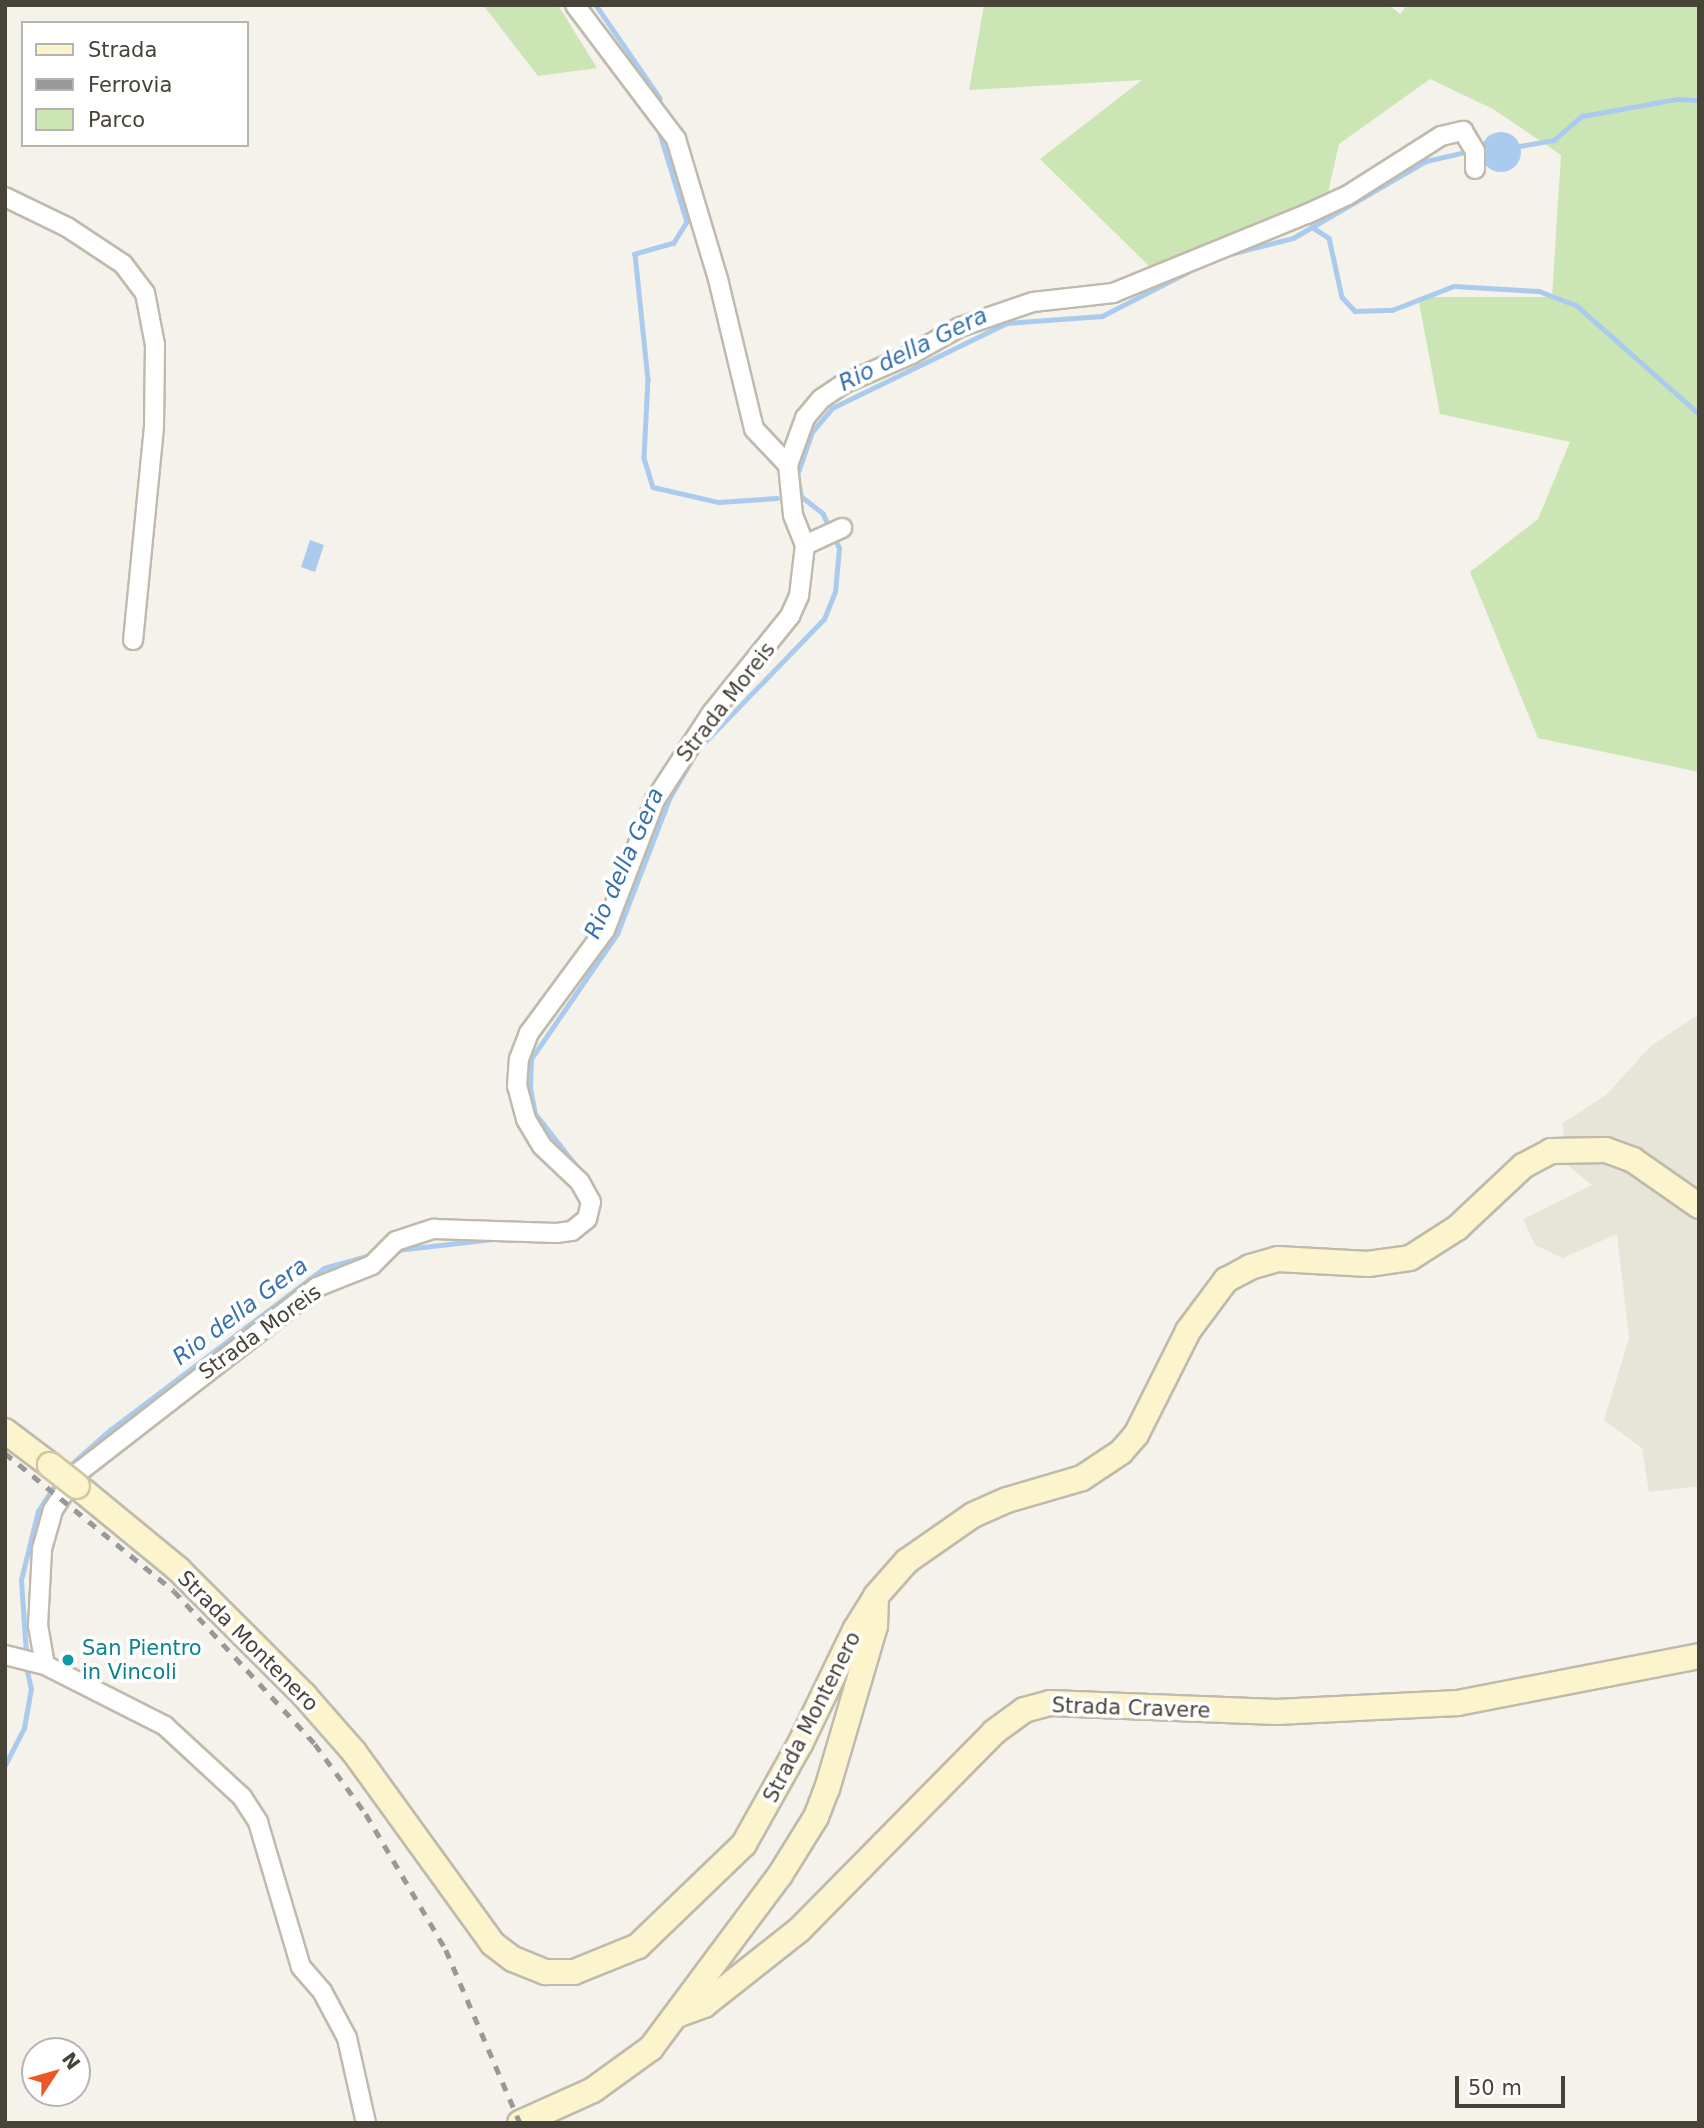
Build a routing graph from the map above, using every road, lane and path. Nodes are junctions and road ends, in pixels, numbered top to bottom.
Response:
1 (575, 5) edge
2 (1475, 169) dead end
3 (5, 197) edge
4 (788, 466) junction
5 (842, 528) dead end
6 (805, 545) junction
7 (134, 640) dead end
8 (1699, 1206) edge
9 (5, 1430) edge
10 (876, 1596) junction
11 (1699, 1656) edge
12 (25, 1661) edge
13 (677, 2015) junction
14 (366, 2123) edge
15 (520, 2123) edge

1 - 4 street
2 - 4 street
3 - 7 street
4 - 6 street
5 - 6 street
6 - 12 street, Strada Moreis
8 - 10 main road, Strada Montenero
9 - 10 main road, Strada Montenero, bridge
10 - 13 main road, Strada Cravere
11 - 13 main road, Strada Cravere
12 - 14 street, Strada Moreis
13 - 15 main road, Strada Cravere

